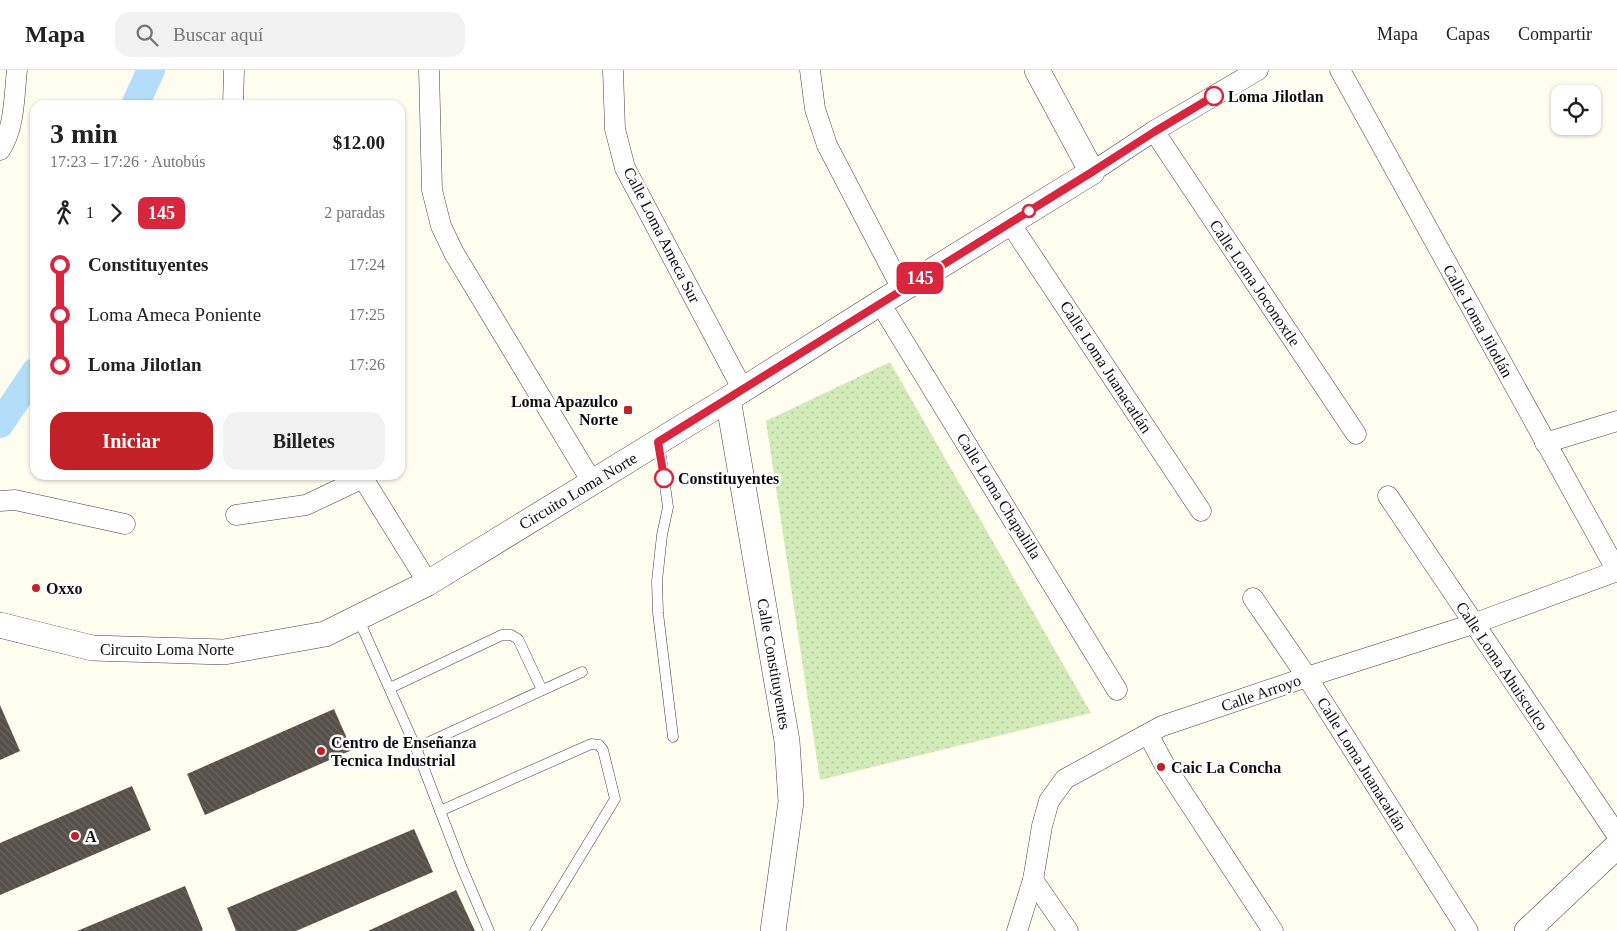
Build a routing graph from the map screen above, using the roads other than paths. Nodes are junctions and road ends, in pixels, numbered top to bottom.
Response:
1 (17, 70) edge
2 (234, 70) edge
3 (430, 70) edge
4 (613, 70) edge
5 (810, 70) edge
6 (1037, 70) edge
7 (1258, 70) edge
8 (1340, 70) edge
9 (233, 100) edge
10 (1154, 132) junction
11 (0, 150) edge
12 (1092, 172) junction
13 (1010, 223) junction
14 (902, 289) junction
15 (880, 302) junction
16 (736, 394) junction
17 (1617, 421) edge
18 (1356, 434) dead end
19 (658, 442) junction
20 (1545, 443) junction
21 (354, 480) edge
22 (364, 480) edge
23 (592, 482) junction
24 (1388, 496) dead end
25 (0, 501) edge
26 (1201, 511) dead end
27 (236, 514) dead end
28 (125, 524) dead end
29 (1617, 571) edge
30 (428, 583) junction
31 (1253, 598) dead end
32 (357, 617) junction
33 (1473, 624) junction
34 (0, 625) edge
35 (582, 672) dead end
36 (1307, 677) junction
37 (390, 688) junction
38 (542, 690) junction
39 (1117, 690) dead end
40 (1148, 734) junction
41 (673, 737) dead end
42 (416, 748) junction
43 (440, 811) junction
44 (1617, 835) edge
45 (1617, 846) edge
46 (1033, 880) junction
47 (490, 931) edge
48 (535, 931) edge
49 (773, 931) edge
50 (1017, 931) edge
51 (1068, 931) edge
52 (1273, 931) edge
53 (1468, 931) edge
54 (1527, 931) edge

1 - 11 street
2 - 9 street
3 - 23 street
4 - 16 street, Calle Loma Ameca Sur
5 - 14 street
6 - 12 street
7 - 10 street, Circuito Loma Norte
8 - 20 street, Calle Loma Jilotlán
10 - 12 street, Circuito Loma Norte
10 - 18 street, Calle Loma Joconoxtle
12 - 13 street, Circuito Loma Norte
13 - 14 street, Circuito Loma Norte
13 - 26 street, Calle Loma Juanacatlán
14 - 15 street, Circuito Loma Norte
15 - 16 street, Circuito Loma Norte
15 - 39 street, Calle Loma Chapalilla
16 - 19 street, Circuito Loma Norte
16 - 49 street, Calle Constituyentes
17 - 20 street
19 - 23 street, Circuito Loma Norte
19 - 41 lane
20 - 29 street, Calle Loma Jilotlán
21 - 27 street
22 - 30 street
23 - 30 street, Circuito Loma Norte
24 - 33 street, Calle Loma Ahuisculco
25 - 28 street
29 - 33 street, Calle Arroyo
30 - 32 street, Circuito Loma Norte
31 - 36 street, Calle Loma Juanacatlán
32 - 34 street, Circuito Loma Norte
32 - 37 lane
33 - 36 street, Calle Arroyo
33 - 44 street, Calle Loma Ahuisculco
35 - 38 lane
36 - 40 street, Calle Arroyo
36 - 53 street, Calle Loma Juanacatlán
37 - 38 lane
37 - 42 lane
38 - 42 lane
40 - 46 street, Calle Arroyo
40 - 52 street
42 - 43 lane
43 - 47 lane
43 - 48 lane
45 - 54 street
46 - 50 street, Calle Arroyo
46 - 51 street

